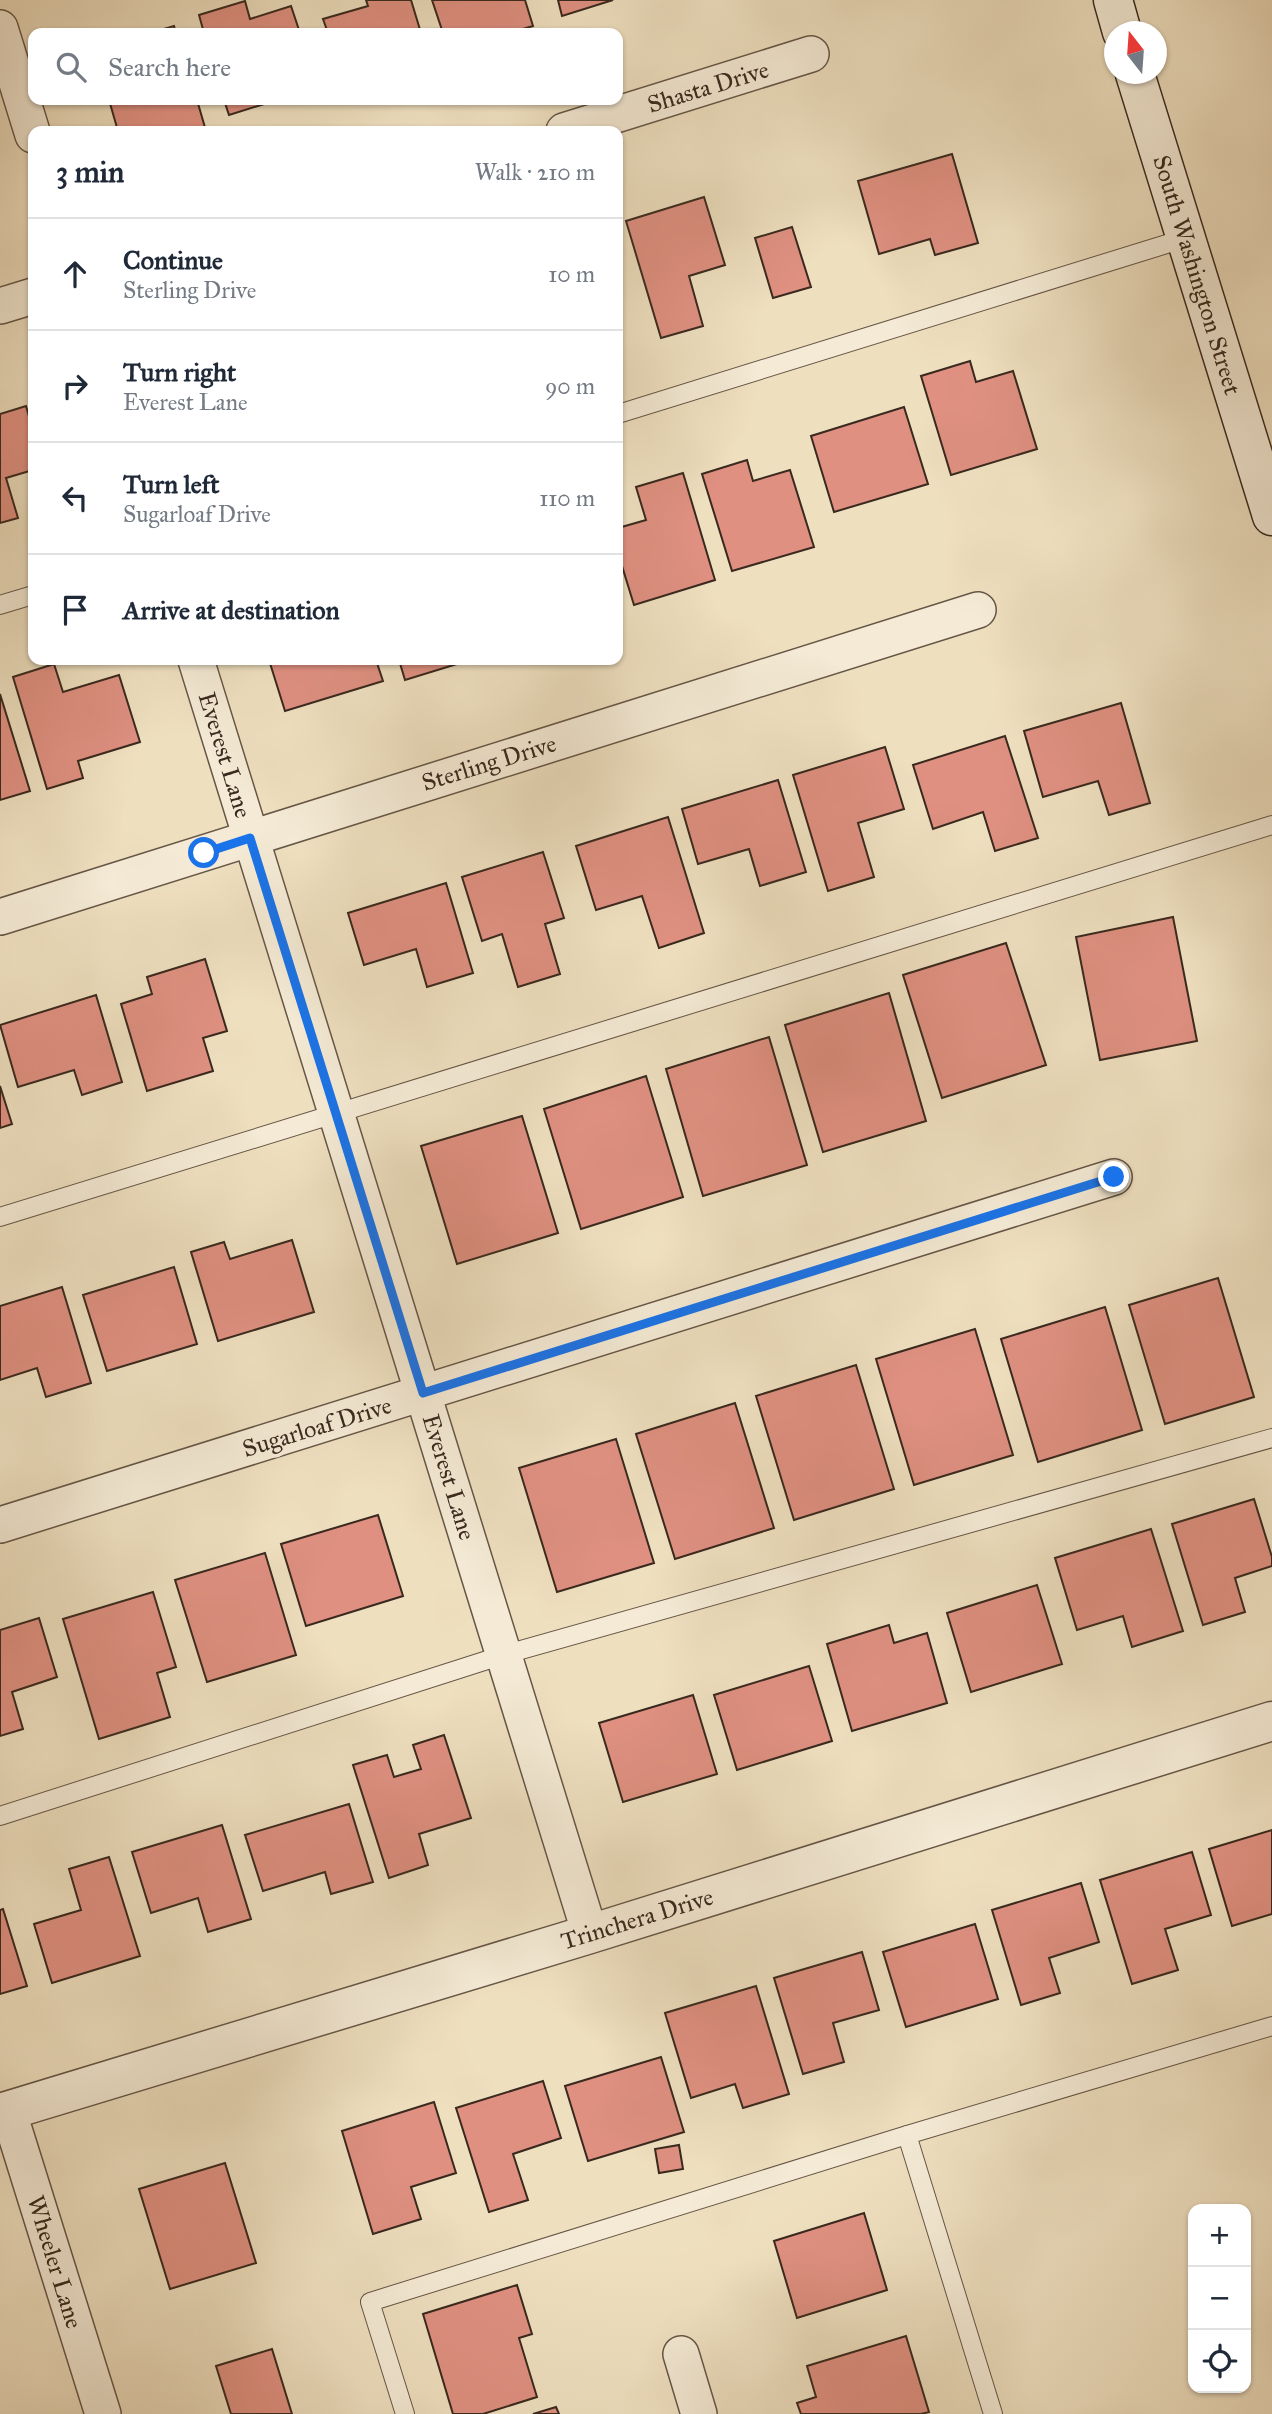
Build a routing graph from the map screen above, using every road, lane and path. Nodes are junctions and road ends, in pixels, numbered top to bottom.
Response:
1 (1113, 0) edge
2 (1119, 21) edge
3 (0, 28) edge
4 (811, 54) dead end
5 (1138, 84) edge
6 (30, 126) edge
7 (580, 126) edge
8 (1186, 238) junction
9 (28, 298) edge
10 (0, 306) edge
11 (623, 412) edge
12 (1272, 516) edge
13 (28, 597) edge
14 (0, 605) edge
15 (978, 610) dead end
16 (197, 665) edge
17 (1272, 825) edge
18 (250, 838) junction
19 (0, 917) edge
20 (336, 1113) junction
21 (1114, 1177) dead end
22 (0, 1217) edge
23 (423, 1393) junction
24 (1272, 1438) edge
25 (0, 1525) edge
26 (503, 1655) junction
27 (1272, 1721) edge
28 (0, 1816) edge
29 (590, 1934) junction
30 (1272, 2026) edge
31 (4, 2112) edge
32 (907, 2135) junction
33 (681, 2354) dead end
34 (103, 2414) edge
35 (405, 2414) edge
36 (699, 2414) edge
37 (992, 2414) edge

1 - 2 street
3 - 6 street
4 - 7 street, Shasta Drive
5 - 8 street, South Washington Street
8 - 11 lane
8 - 12 street, South Washington Street
9 - 10 street
13 - 14 lane
15 - 18 street, Sterling Drive
16 - 18 street, Everest Lane
17 - 20 lane
18 - 19 street, Sterling Drive
18 - 20 street, Everest Lane
20 - 22 lane
20 - 23 street, Everest Lane
21 - 23 street, Sugarloaf Drive
23 - 25 street, Sugarloaf Drive
23 - 26 street, Everest Lane
24 - 26 lane
26 - 28 lane
26 - 29 street, Everest Lane
27 - 29 street, Trinchera Drive
29 - 31 street, Trinchera Drive
30 - 32 lane
31 - 34 street, Wheeler Lane
32 - 35 lane
32 - 37 lane
33 - 36 street

